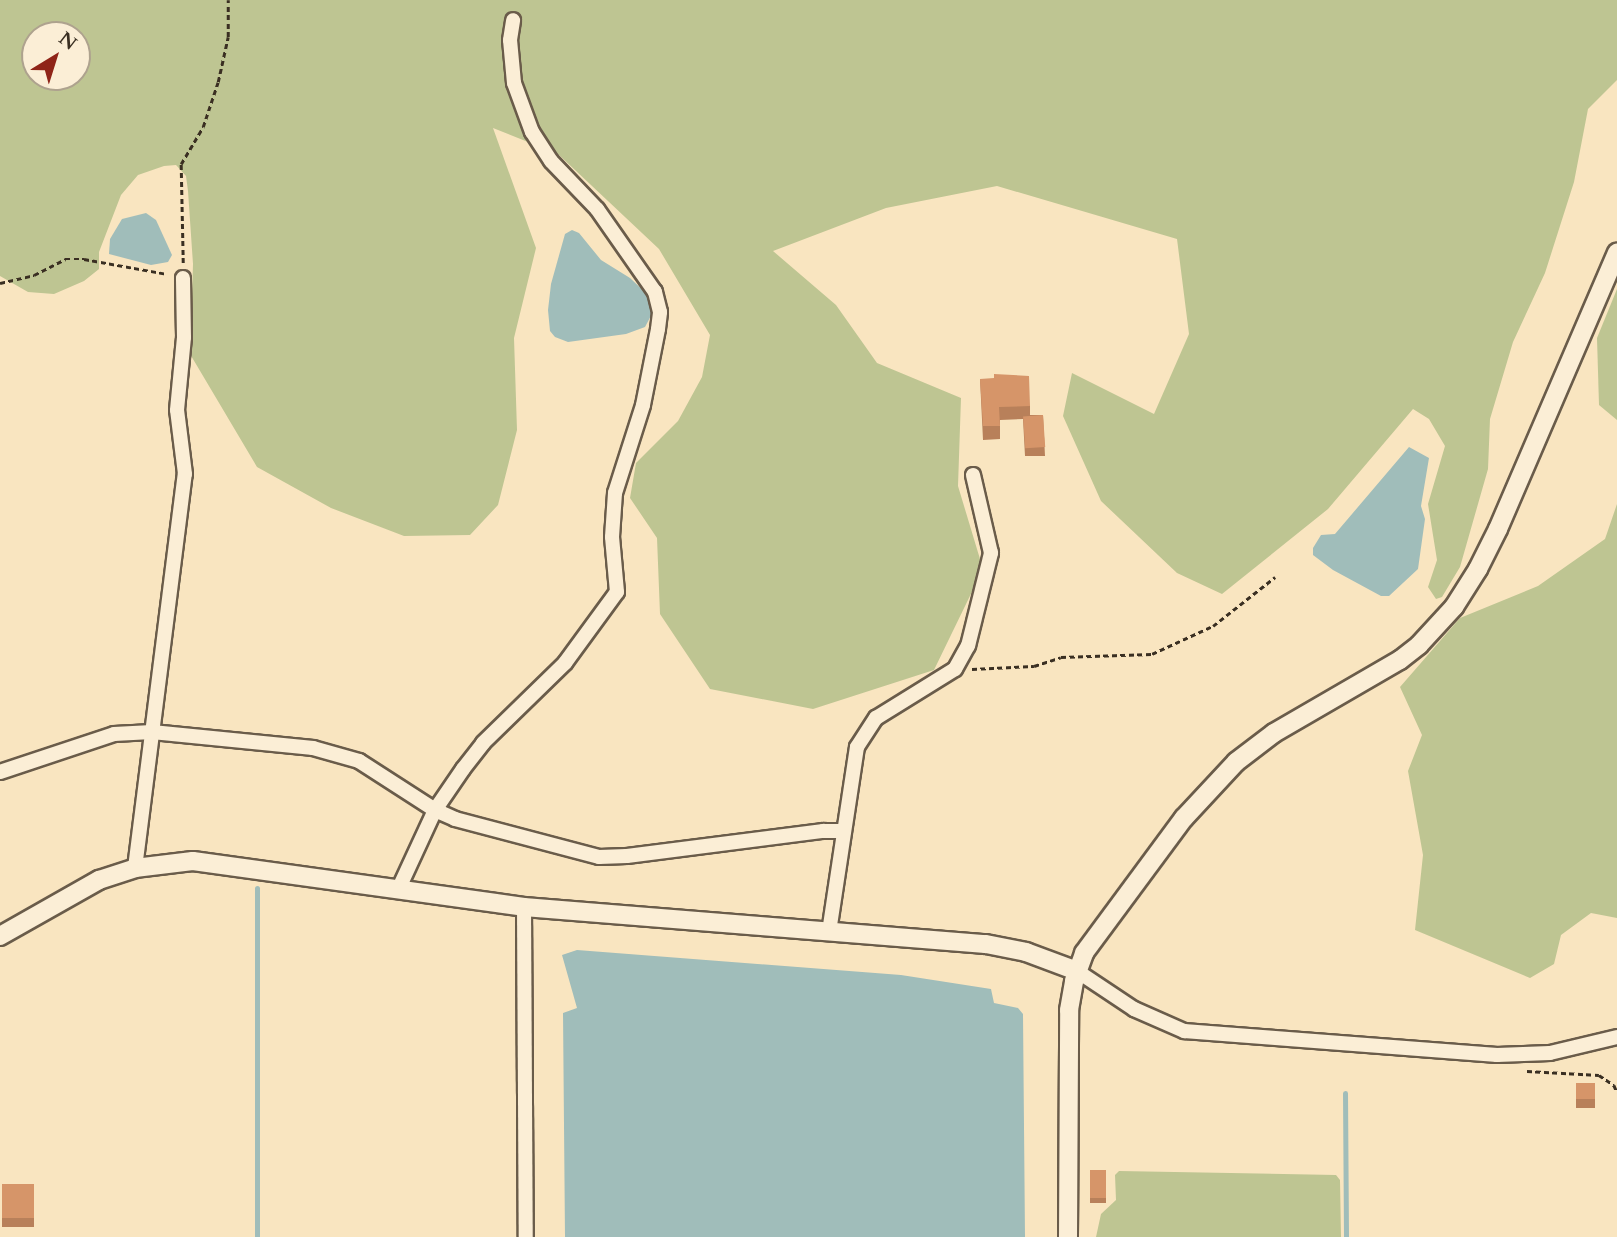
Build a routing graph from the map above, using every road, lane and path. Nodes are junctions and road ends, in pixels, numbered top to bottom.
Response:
1 (228, 0) edge
2 (513, 20) dead end
3 (1617, 254) edge
4 (183, 278) junction
5 (0, 283) edge
6 (974, 475) dead end
7 (1275, 577) dead end
8 (955, 669) junction
9 (152, 732) junction
10 (0, 772) edge
11 (435, 810) junction
12 (844, 831) junction
13 (135, 868) junction
14 (398, 888) junction
15 (524, 907) junction
16 (829, 932) junction
17 (0, 936) edge
18 (1077, 971) junction
19 (1617, 1037) edge
20 (1521, 1070) dead end
21 (1617, 1092) edge
22 (526, 1237) edge
23 (1068, 1237) edge

1 - 4 path
2 - 11 street
3 - 18 street
4 - 5 path
4 - 9 street
6 - 8 street
7 - 8 path
8 - 12 street
9 - 10 street
9 - 11 street
9 - 13 street
11 - 12 street
11 - 14 street
12 - 16 street
13 - 14 street
13 - 17 street
14 - 15 street
15 - 16 street
15 - 22 street
16 - 18 street
18 - 19 street
18 - 23 street
20 - 21 path

